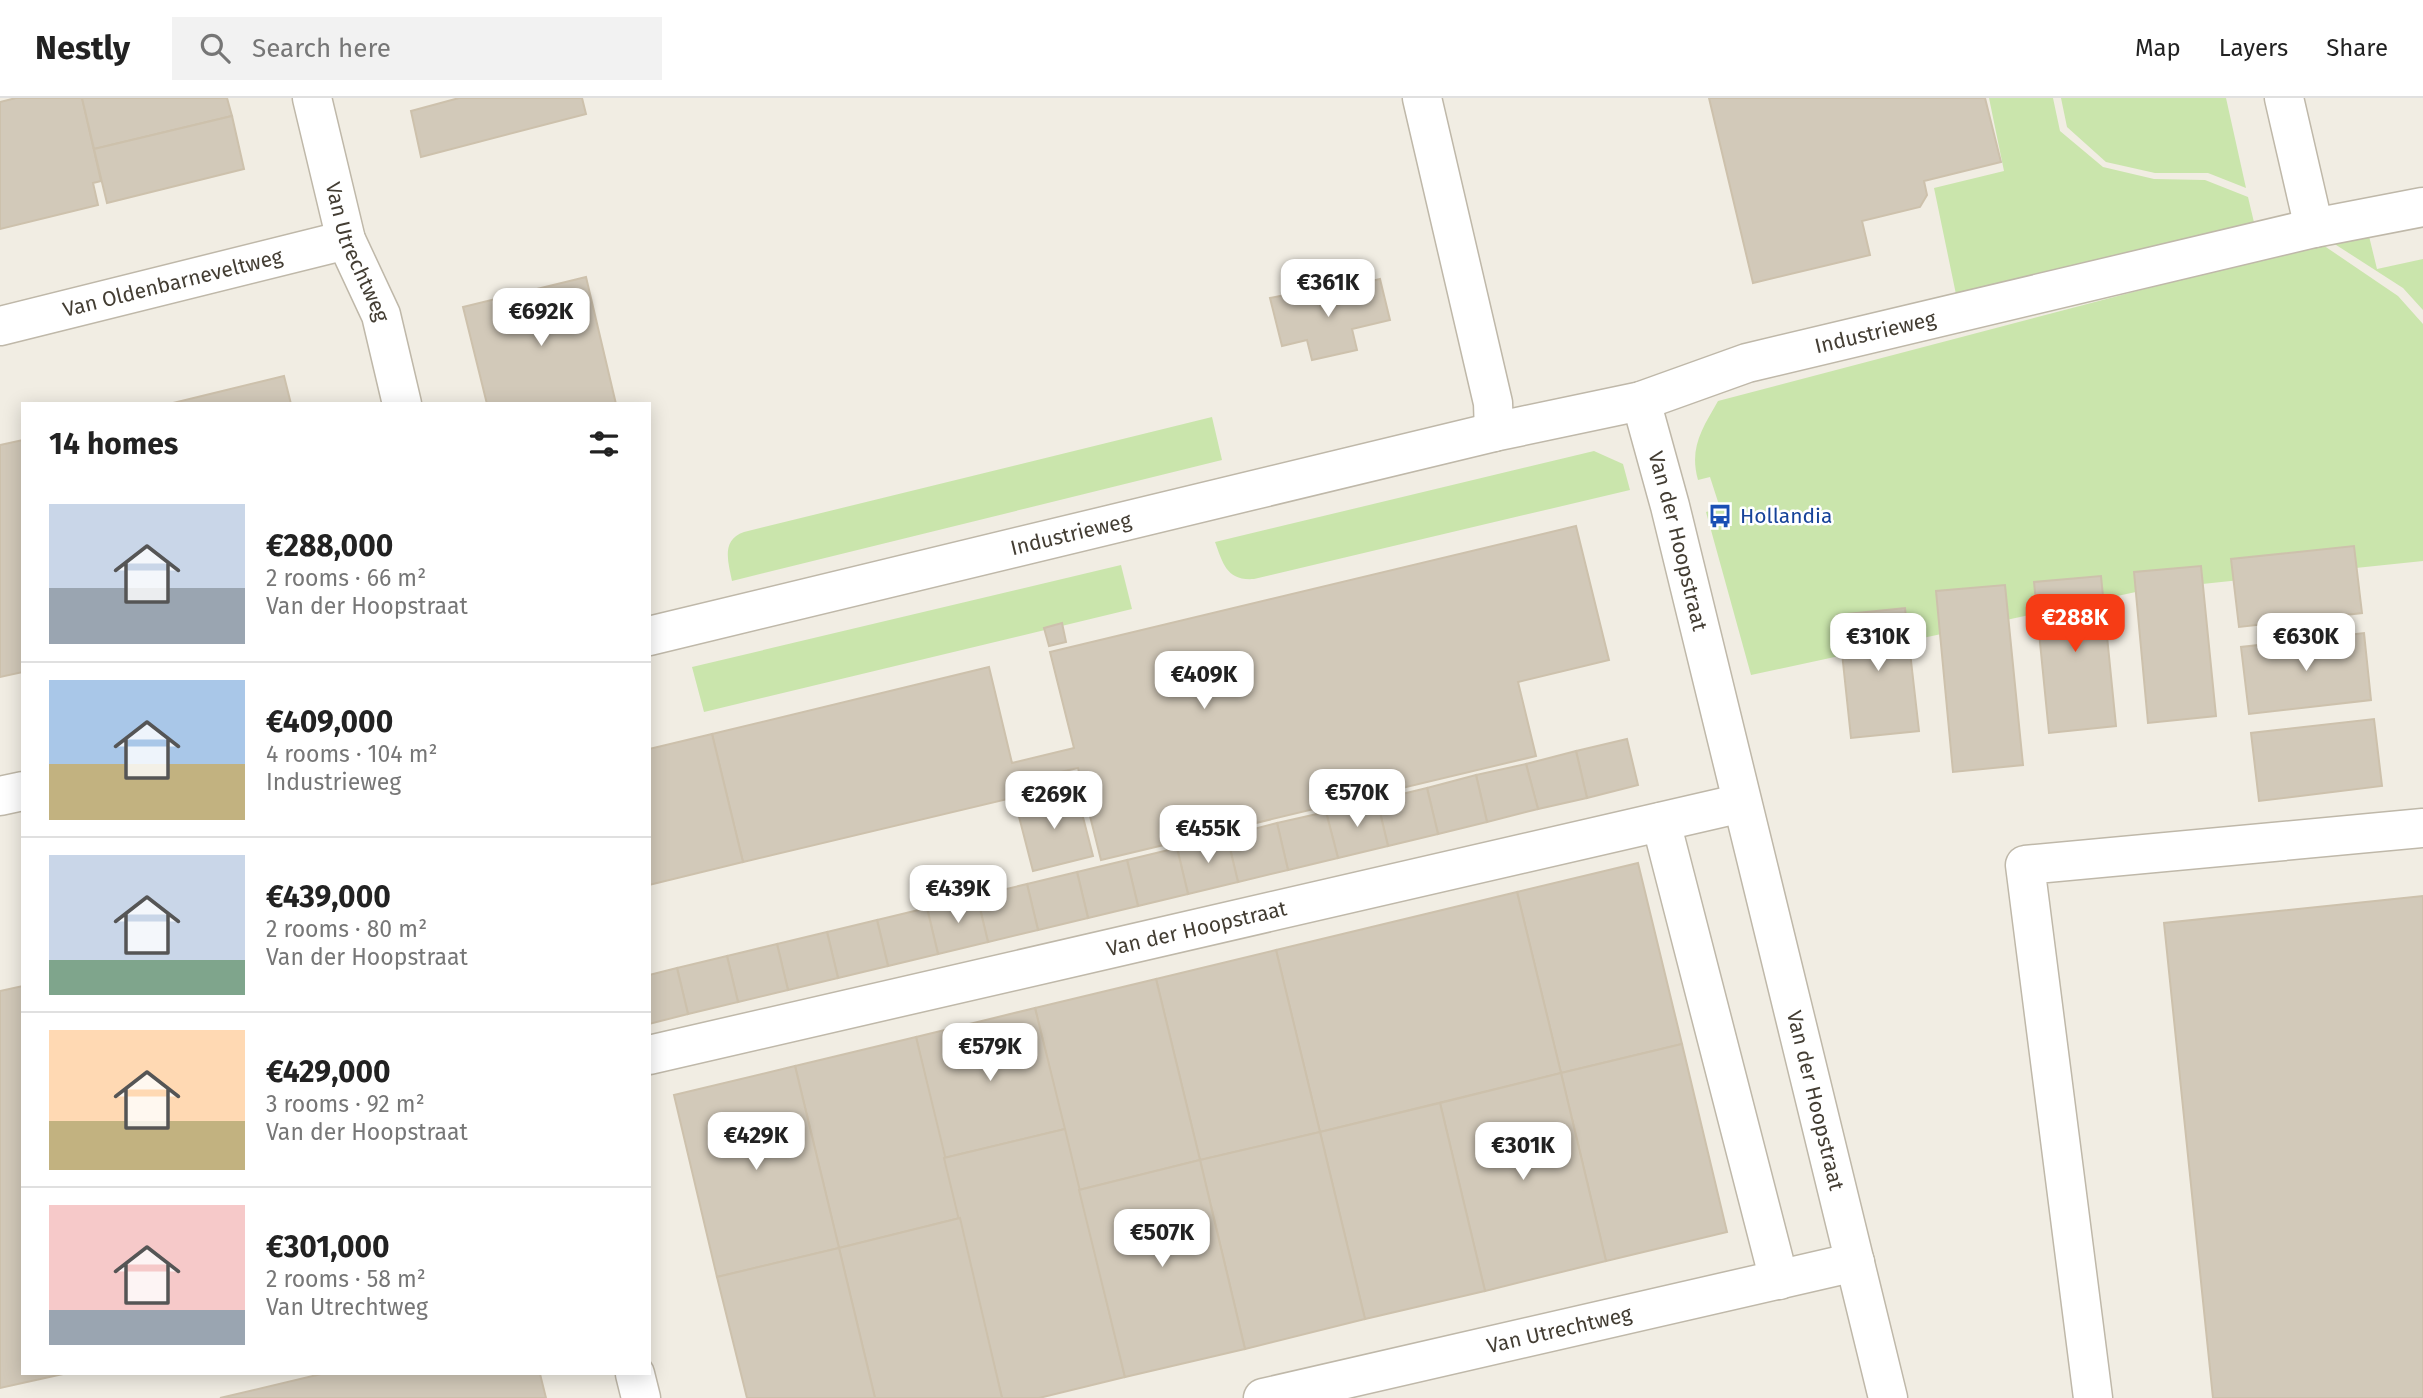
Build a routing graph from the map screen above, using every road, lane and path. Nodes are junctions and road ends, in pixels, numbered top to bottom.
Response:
1 (312, 98) edge
2 (1422, 98) edge
3 (2284, 98) edge
4 (2423, 207) edge
5 (2314, 228) junction
6 (346, 240) junction
7 (0, 326) edge
8 (1641, 401) junction
9 (402, 402) edge
10 (1494, 432) junction
11 (651, 636) edge
12 (21, 791) edge
13 (0, 796) edge
14 (1742, 803) junction
15 (1661, 822) junction
16 (2423, 828) edge
17 (651, 1055) edge
18 (1855, 1262) junction
19 (1779, 1280) junction
20 (635, 1375) edge
21 (641, 1398) edge
22 (1264, 1398) edge
23 (1888, 1398) edge
24 (2093, 1398) edge

1 - 6 street, Van Utrechtweg
2 - 10 street
3 - 5 street
4 - 5 street, Industrieweg
5 - 8 street, Industrieweg
6 - 7 street, Van Oldenbarneveltweg
6 - 9 street, Van Utrechtweg
8 - 10 street, Industrieweg
8 - 14 street, Van der Hoopstraat
10 - 11 street, Industrieweg
12 - 13 street
14 - 15 street, Van der Hoopstraat
14 - 18 street, Van der Hoopstraat
15 - 17 street, Van der Hoopstraat
15 - 19 street
16 - 24 street
18 - 19 street, Van Utrechtweg
18 - 23 street, Van der Hoopstraat
19 - 22 street, Van Utrechtweg
20 - 21 street

